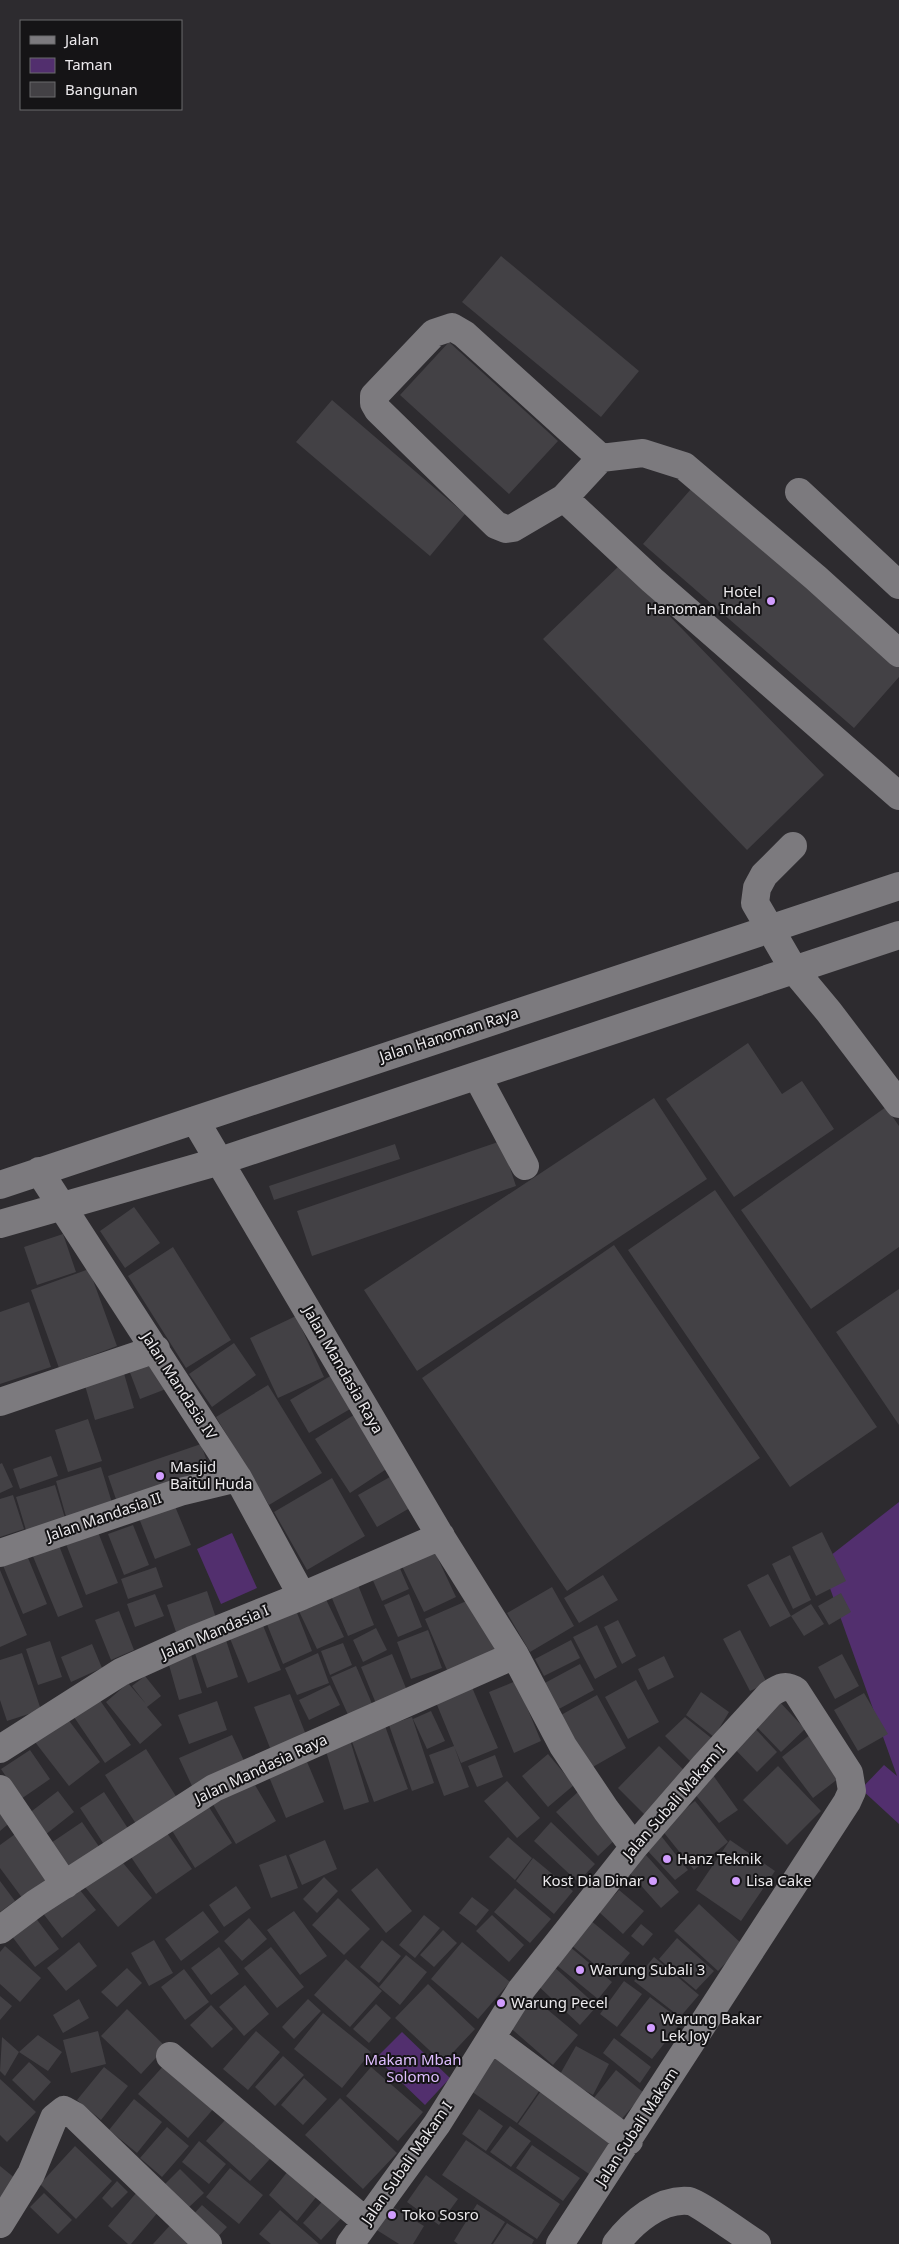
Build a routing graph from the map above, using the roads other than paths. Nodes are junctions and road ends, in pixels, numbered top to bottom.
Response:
1 (601, 458) junction
2 (798, 492) dead end
3 (564, 498) junction
4 (899, 585) edge
5 (899, 653) edge
6 (895, 786) edge
7 (793, 846) dead end
8 (899, 886) edge
9 (770, 928) junction
10 (899, 935) edge
11 (794, 970) junction
12 (477, 1076) junction
13 (899, 1104) edge
14 (194, 1120) junction
15 (220, 1161) junction
16 (525, 1166) dead end
17 (39, 1171) junction
18 (0, 1185) edge
19 (63, 1207) junction
20 (0, 1224) edge
21 (156, 1349) junction
22 (0, 1402) edge
23 (238, 1478) junction
24 (441, 1536) junction
25 (0, 1553) edge
26 (302, 1596) junction
27 (515, 1655) junction
28 (782, 1686) joint
29 (0, 1749) edge
30 (0, 1789) edge
31 (634, 1848) junction
32 (65, 1885) junction
33 (0, 1930) edge
34 (491, 2038) junction
35 (170, 2056) dead end
36 (629, 2141) junction
37 (366, 2221) junction
38 (0, 2224) edge
39 (208, 2244) edge
40 (350, 2244) edge
41 (560, 2244) edge
42 (616, 2244) edge
43 (757, 2244) edge

1 - 3 street
1 - 3 street
1 - 5 street
2 - 4 street
3 - 6 street
7 - 9 street
8 - 9 street, Jalan Hanoman Raya
9 - 11 street
9 - 14 street, Jalan Hanoman Raya
10 - 11 street
11 - 12 street
11 - 13 street
12 - 15 street
12 - 16 street
14 - 15 street, Jalan Mandasia Raya
14 - 17 street, Jalan Hanoman Raya
15 - 19 street
15 - 24 street, Jalan Mandasia Raya
17 - 18 street, Jalan Hanoman Raya
17 - 19 street, Jalan Mandasia IV
19 - 20 street
19 - 21 street, Jalan Mandasia IV
21 - 22 street
21 - 23 street, Jalan Mandasia IV
23 - 25 street, Jalan Mandasia II
23 - 26 street, Jalan Mandasia IV
24 - 26 street, Jalan Mandasia I
24 - 27 street, Jalan Mandasia Raya
26 - 29 street, Jalan Mandasia I
27 - 31 street, Jalan Mandasia Raya
27 - 32 street, Jalan Mandasia Raya
28 - 31 street, Jalan Subali Makam I
28 - 36 street, Jalan Subali Makam
30 - 32 street
31 - 34 street, Jalan Subali Makam I
32 - 33 street, Jalan Mandasia Raya
34 - 36 street
34 - 37 street, Jalan Subali Makam I
35 - 37 street
36 - 41 street, Jalan Subali Makam
37 - 40 street, Jalan Subali Makam I
38 - 39 street
42 - 43 street

